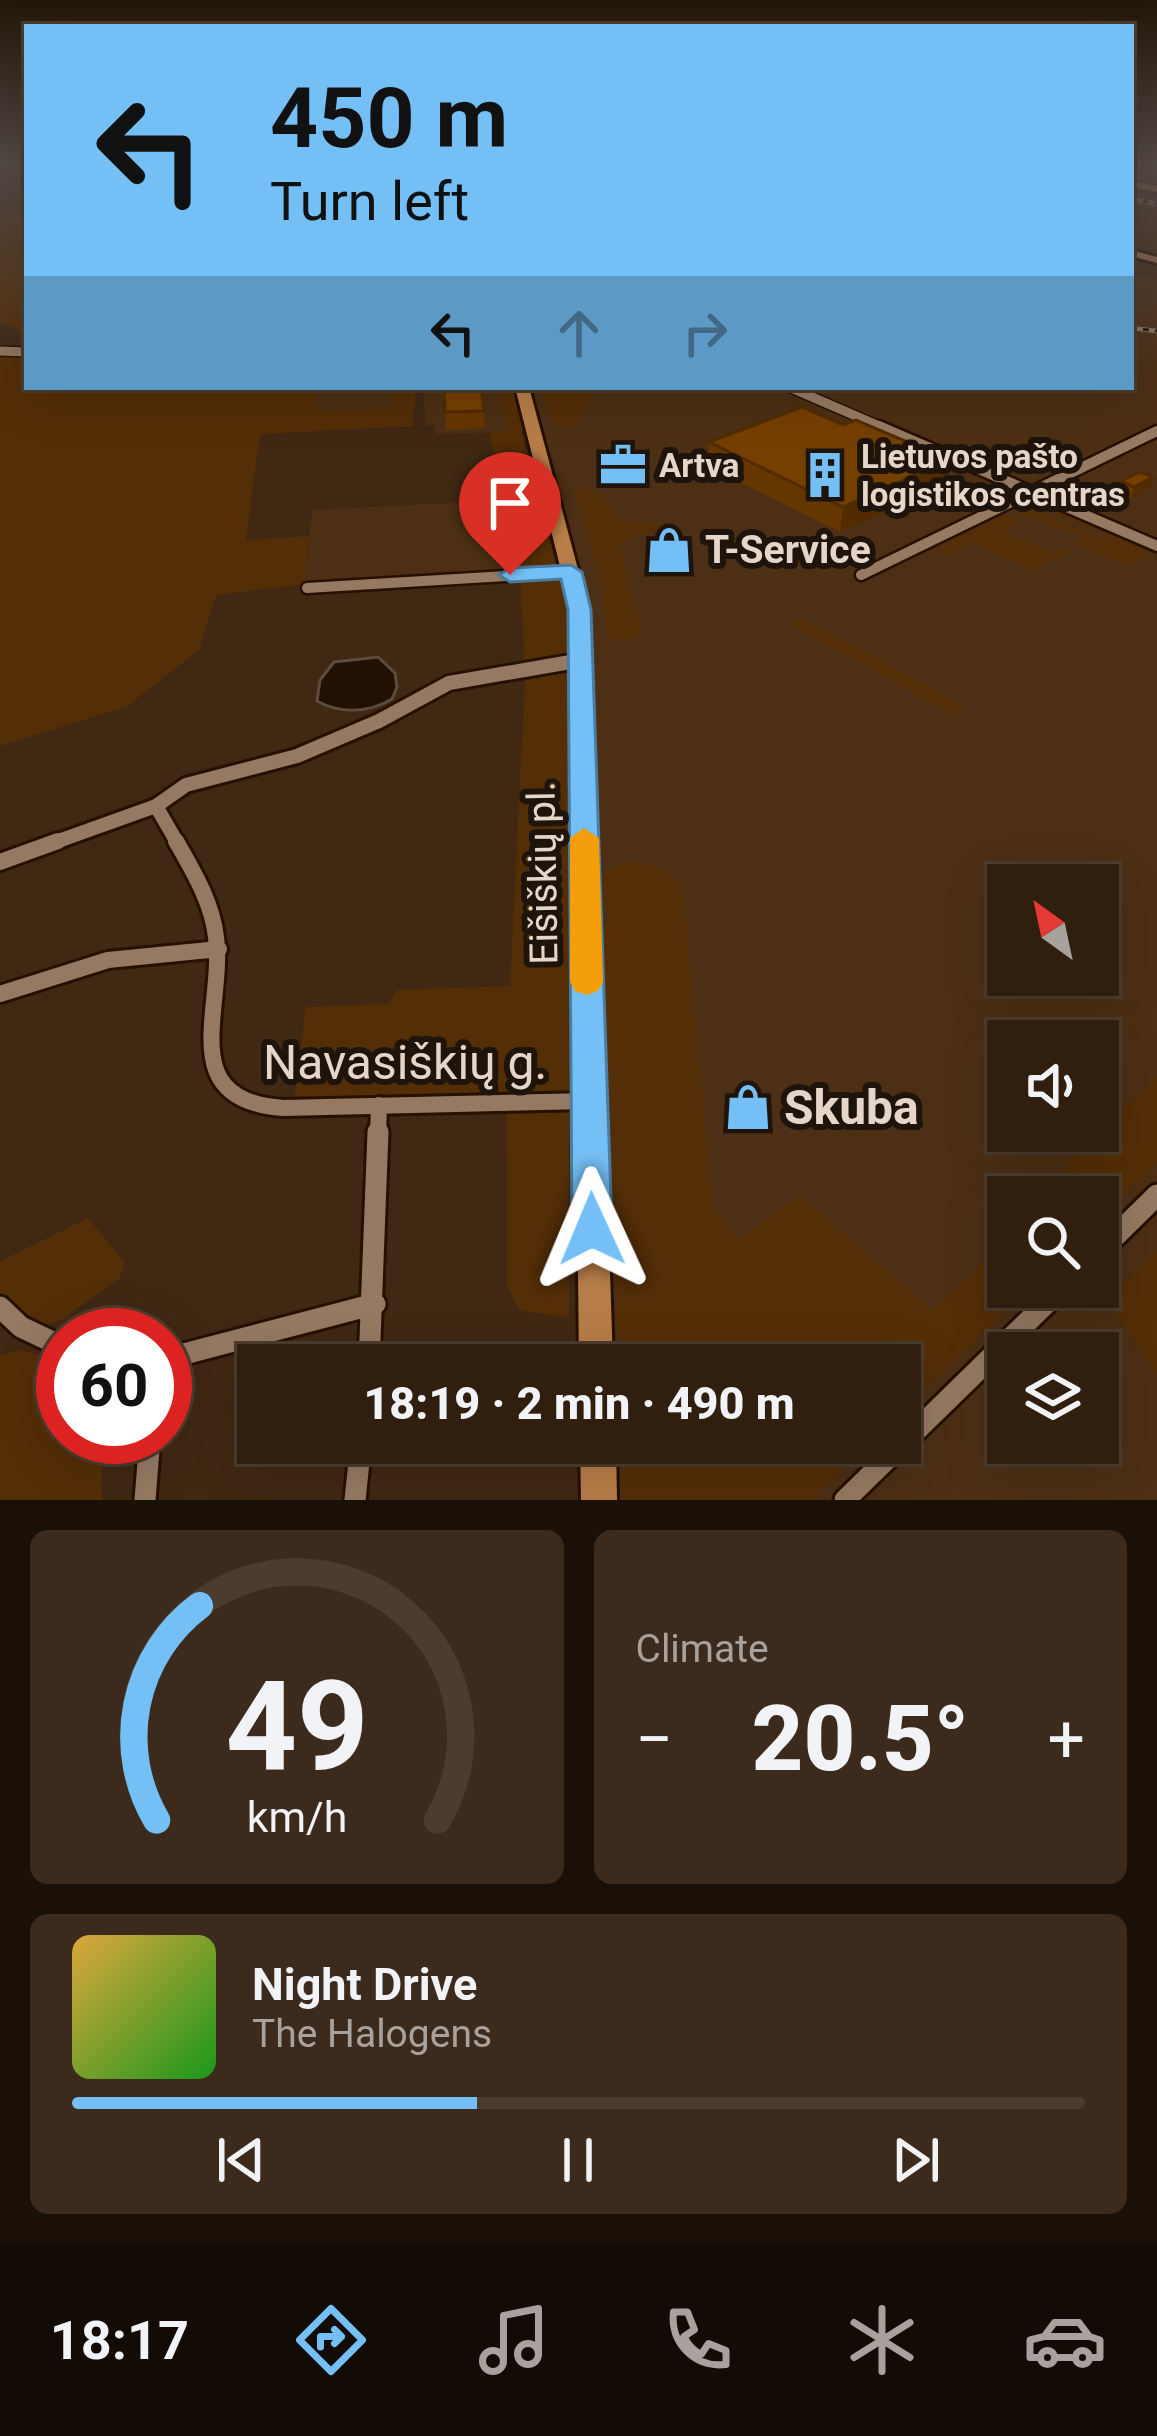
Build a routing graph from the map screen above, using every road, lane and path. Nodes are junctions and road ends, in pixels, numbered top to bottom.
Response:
1 (523, 390) edge
2 (796, 390) edge
3 (1157, 431) edge
4 (1034, 493) junction
5 (1157, 546) edge
6 (571, 572) junction
7 (861, 575) dead end
8 (307, 588) dead end
9 (582, 660) junction
10 (156, 806) junction
11 (0, 862) edge
12 (220, 949) junction
13 (0, 994) edge
14 (589, 1100) junction
15 (380, 1106) junction
16 (1157, 1196) edge
17 (1119, 1233) edge
18 (375, 1304) junction
19 (0, 1307) edge
20 (1042, 1308) edge
21 (36, 1335) edge
22 (371, 1344) edge
23 (595, 1344) edge
24 (192, 1352) edge
25 (148, 1464) edge
26 (359, 1464) edge
27 (598, 1464) edge
28 (145, 1500) edge
29 (355, 1500) edge
30 (599, 1500) edge
31 (845, 1500) edge

1 - 6 main road, Eišiškių pl.
2 - 4 street
3 - 4 street
4 - 5 street
4 - 7 street
6 - 8 street
6 - 9 main road, Eišiškių pl.
9 - 10 street
9 - 14 main road, Eišiškių pl.
10 - 11 street
10 - 12 street, Navasiškių g.
12 - 13 street
12 - 15 street, Navasiškių g.
14 - 15 street, Navasiškių g.
14 - 23 main road, Eišiškių pl.
15 - 18 street
16 - 17 street
18 - 22 street
18 - 24 street
19 - 21 street
20 - 31 street
25 - 28 street
26 - 29 street
27 - 30 main road

